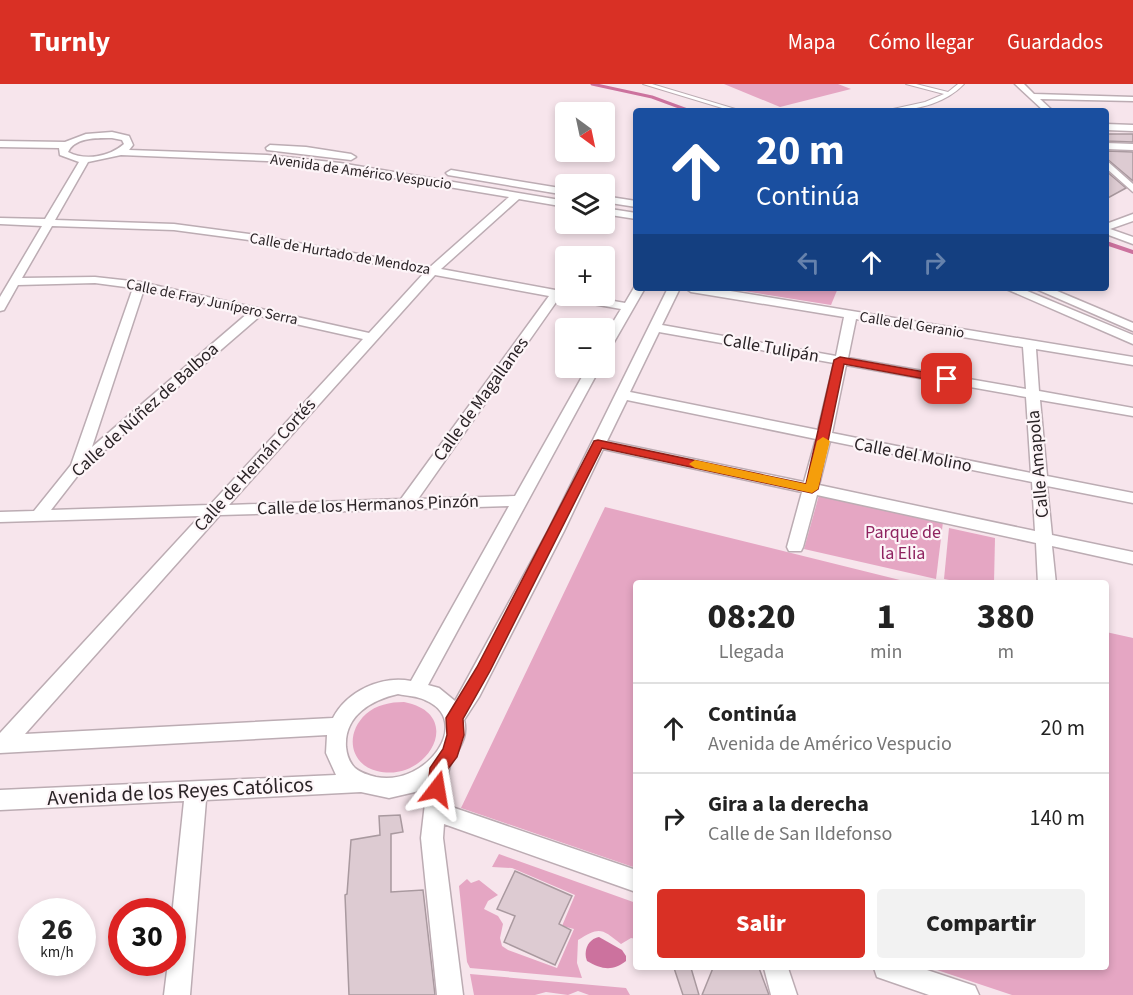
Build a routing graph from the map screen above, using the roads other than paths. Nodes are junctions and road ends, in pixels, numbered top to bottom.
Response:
1 (646, 84) edge
2 (909, 84) edge
3 (961, 84) edge
4 (1019, 84) edge
5 (949, 94) junction
6 (1033, 96) junction
7 (1133, 99) edge
8 (729, 108) edge
9 (902, 108) edge
10 (1045, 108) edge
11 (1109, 128) edge
12 (1133, 128) edge
13 (130, 141) junction
14 (141, 142) dead end
15 (0, 144) edge
16 (188, 144) dead end
17 (66, 145) junction
18 (1109, 146) edge
19 (1133, 147) edge
20 (119, 152) junction
21 (85, 159) junction
22 (377, 161) dead end
23 (1109, 166) edge
24 (436, 171) dead end
25 (1130, 185) edge
26 (555, 190) edge
27 (517, 196) junction
28 (615, 201) edge
29 (555, 202) edge
30 (633, 204) edge
31 (615, 213) edge
32 (633, 216) edge
33 (1133, 217) edge
34 (0, 221) edge
35 (49, 222) junction
36 (1109, 228) edge
37 (1109, 230) edge
38 (1133, 241) edge
39 (432, 271) junction
40 (14, 282) junction
41 (140, 285) junction
42 (637, 291) edge
43 (673, 291) edge
44 (709, 291) edge
45 (1017, 291) edge
46 (1049, 291) edge
47 (555, 294) edge
48 (555, 295) edge
49 (615, 305) edge
50 (0, 307) edge
51 (628, 307) junction
52 (258, 311) junction
53 (851, 315) junction
54 (1133, 327) edge
55 (657, 328) junction
56 (615, 330) edge
57 (372, 337) junction
58 (1133, 339) edge
59 (1029, 344) junction
60 (840, 360) junction
61 (1133, 361) edge
62 (588, 378) edge
63 (1033, 394) junction
64 (622, 395) junction
65 (1133, 412) edge
66 (824, 437) junction
67 (598, 443) junction
68 (77, 467) junction
69 (1040, 480) junction
70 (812, 489) junction
71 (1133, 498) edge
72 (519, 501) junction
73 (406, 504) junction
74 (213, 510) junction
75 (39, 515) junction
76 (0, 517) edge
77 (1044, 540) junction
78 (795, 547) dead end
79 (1133, 558) edge
80 (1047, 580) edge
81 (417, 688) junction
82 (454, 718) junction
83 (337, 726) junction
84 (1, 744) edge
85 (439, 768) junction
86 (361, 783) junction
87 (196, 790) junction
88 (0, 800) edge
89 (435, 811) junction
90 (633, 880) edge
91 (777, 970) edge
92 (892, 970) edge
93 (177, 995) edge
94 (450, 995) edge
95 (784, 995) edge
96 (966, 995) edge

1 - 8 street
2 - 5 street
3 - 5 street
4 - 6 street
5 - 9 street
6 - 7 street
6 - 10 street
11 - 12 street
13 - 14 street
13 - 17 street
13 - 20 street
15 - 17 street
16 - 22 street, Avenida de Américo Vespucio
17 - 21 street
18 - 19 street
20 - 21 street, Avenida de Américo Vespucio
20 - 27 street, Avenida de Américo Vespucio
21 - 35 street
23 - 25 street
24 - 26 street, Avenida de Américo Vespucio
27 - 29 street, Avenida de Américo Vespucio
27 - 39 street, Calle de Hernán Cortés
28 - 30 street
31 - 32 street
33 - 36 street
34 - 35 street, Calle de Hurtado de Mendoza
35 - 39 street, Calle de Hurtado de Mendoza
35 - 40 street
37 - 38 street
39 - 47 street, Calle de Hurtado de Mendoza
39 - 57 street, Calle de Hernán Cortés
40 - 41 street, Calle de Fray Junípero Serra
40 - 50 street
41 - 52 street, Calle de Fray Junípero Serra
41 - 68 street
42 - 51 street
43 - 55 street
44 - 53 street, Calle del Geranio
45 - 58 street
46 - 54 street
48 - 73 street, Calle de Magallanes
49 - 51 street, Calle de Hurtado de Mendoza
51 - 56 street
52 - 57 street, Calle de Fray Junípero Serra
52 - 68 street, Calle de Núñez de Balboa
53 - 59 street, Calle del Geranio
53 - 60 street
55 - 60 street, Calle Tulipán
55 - 64 street
57 - 74 street, Calle de Hernán Cortés
59 - 61 street, Calle del Geranio
59 - 63 street, Calle Amapola
60 - 63 street, Calle Tulipán
60 - 66 street
62 - 72 street
63 - 65 street, Calle Tulipán
63 - 69 street, Calle Amapola
64 - 66 street, Calle del Molino
64 - 67 street
66 - 69 street, Calle del Molino
66 - 70 street
67 - 70 street
67 - 82 street
68 - 75 street, Calle de Núñez de Balboa
69 - 71 street, Calle del Molino
69 - 77 street, Calle Amapola
70 - 77 street
70 - 78 street
72 - 73 street, Calle de los Hermanos Pinzón
72 - 81 street
73 - 74 street, Calle de los Hermanos Pinzón
74 - 75 street, Calle de los Hermanos Pinzón
74 - 84 street, Calle de Hernán Cortés
75 - 76 street, Calle de los Hermanos Pinzón
77 - 79 street
77 - 80 street, Calle Amapola
81 - 82 street
81 - 83 street
82 - 85 street
83 - 84 street
83 - 86 street
85 - 86 street
85 - 89 street
86 - 87 street, Avenida de los Reyes Católicos
87 - 88 street, Avenida de los Reyes Católicos
87 - 93 street
89 - 90 street
89 - 94 street
91 - 95 street
92 - 96 street

